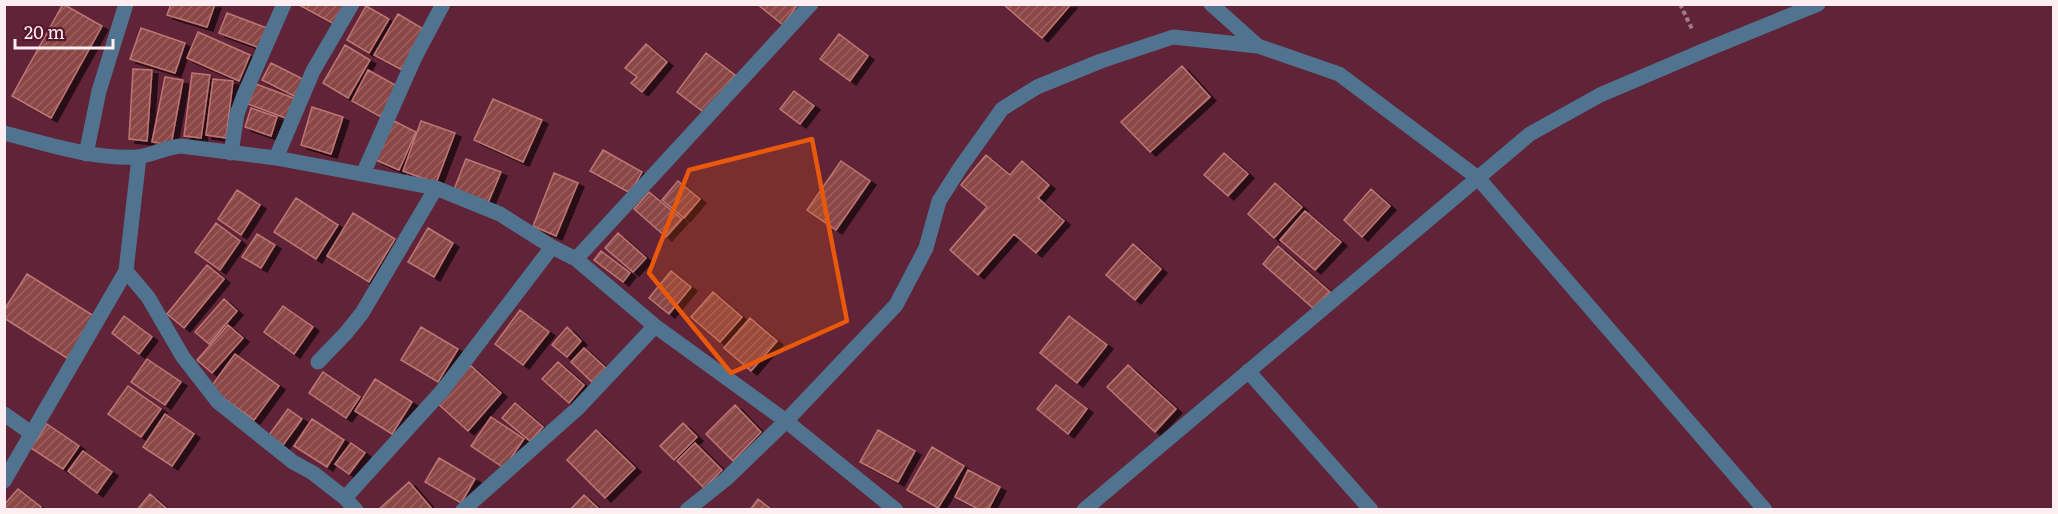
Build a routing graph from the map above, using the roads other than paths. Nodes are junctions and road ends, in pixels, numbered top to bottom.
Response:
1 (126, 4) edge
2 (284, 4) edge
3 (352, 4) edge
4 (443, 4) edge
5 (811, 4) edge
6 (1211, 4) edge
7 (1818, 4) edge
8 (1258, 46) junction
9 (4, 133) edge
10 (231, 153) junction
11 (86, 154) junction
12 (139, 157) junction
13 (276, 158) junction
14 (363, 174) junction
15 (1478, 178) junction
16 (436, 188) junction
17 (552, 248) junction
18 (576, 259) junction
19 (126, 271) junction
20 (655, 326) junction
21 (318, 362) dead end
22 (1248, 371) junction
23 (4, 414) edge
24 (786, 422) junction
25 (31, 433) junction
26 (4, 481) edge
27 (350, 504) edge
28 (463, 510) edge
29 (687, 510) edge
30 (896, 510) edge
31 (1084, 510) edge
32 (1371, 510) edge
33 (1765, 510) edge

1 - 11 street
2 - 10 street
3 - 13 street
4 - 14 street
5 - 18 street
6 - 8 street
7 - 15 street
8 - 15 street
8 - 24 street
9 - 11 street
10 - 12 street
10 - 13 street
11 - 12 street
12 - 19 street
13 - 14 street
14 - 16 street
15 - 22 street
15 - 33 street
16 - 17 street
16 - 21 street
17 - 18 street
17 - 27 street
18 - 20 street
19 - 25 street
19 - 27 street
20 - 24 street
20 - 28 street
22 - 31 street
22 - 32 street
23 - 25 street
24 - 29 street
24 - 30 street
25 - 26 street

